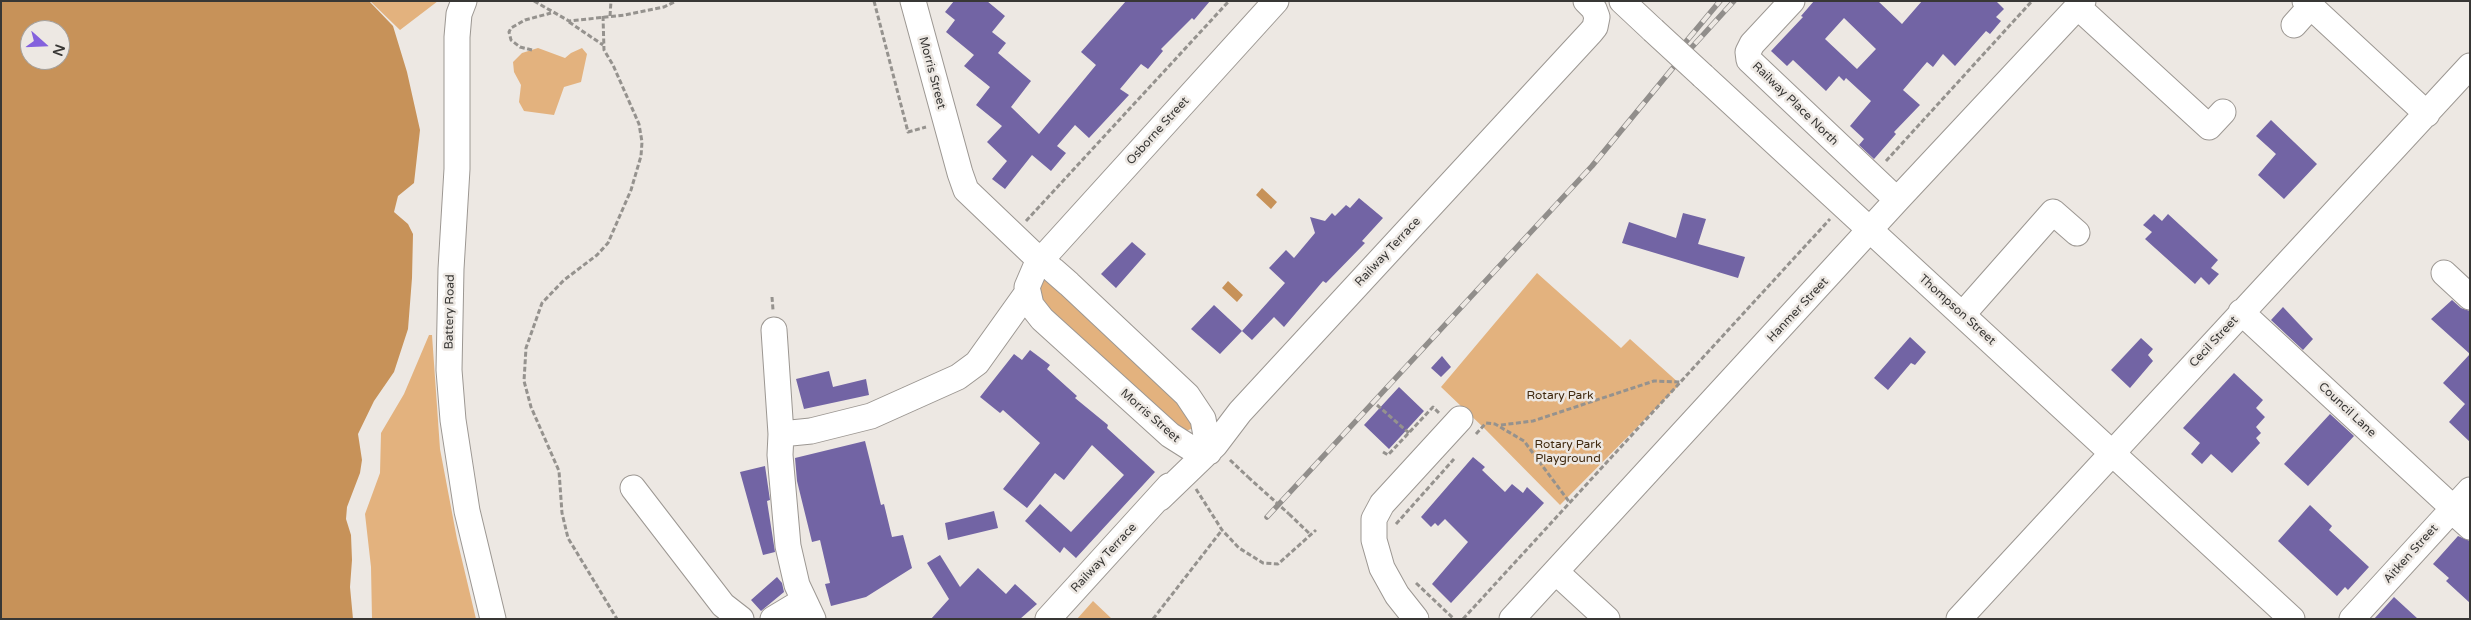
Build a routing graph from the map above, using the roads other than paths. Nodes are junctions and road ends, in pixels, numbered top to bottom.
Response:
1 (464, 1) edge
2 (913, 1) edge
3 (1276, 1) edge
4 (1586, 1) edge
5 (1622, 1) edge
6 (1792, 1) edge
7 (2081, 4) edge
8 (2308, 4) edge
9 (2294, 25) dead end
10 (2470, 66) edge
11 (2223, 112) dead end
12 (2427, 114) junction
13 (1896, 200) junction
14 (1871, 230) junction
15 (2077, 233) dead end
16 (1047, 253) junction
17 (2444, 273) dead end
18 (1027, 293) junction
19 (2470, 297) edge
20 (2242, 312) junction
21 (1963, 314) junction
22 (774, 330) dead end
23 (1466, 429) road end
24 (781, 434) junction
25 (1170, 435) junction
26 (2112, 451) junction
27 (1218, 455) junction
28 (633, 488) dead end
29 (2470, 490) edge
30 (1160, 498) junction
31 (2452, 509) junction
32 (2470, 527) edge
33 (1556, 572) junction
34 (808, 610) edge
35 (493, 619) edge
36 (741, 619) edge
37 (773, 619) edge
38 (1048, 619) edge
39 (1416, 619) edge
40 (1512, 619) edge
41 (1607, 619) edge
42 (1959, 619) edge
43 (2292, 619) edge
44 (2352, 619) edge

1 - 35 street, Battery Road
2 - 16 street, Morris Street
3 - 16 street, Osborne Street
4 - 27 street, Railway Terrace
5 - 14 street, Thompson Street, bridge
6 - 13 street, Railway Place North
7 - 11 street
7 - 13 street, Hanmer Street
8 - 9 street
8 - 12 street
10 - 12 street, Cecil Street
12 - 20 street, Cecil Street
13 - 14 street, Hanmer Street
14 - 21 street, Thompson Street
14 - 33 street, Hanmer Street
15 - 21 street
16 - 18 street
16 - 27 street, Morris Street
17 - 19 street
18 - 24 street
18 - 25 street, Morris Street
20 - 26 street, Cecil Street
20 - 31 street, Council Lane
21 - 26 street, Thompson Street
22 - 24 street
23 - 39 street
24 - 34 street
25 - 27 street, Morris Street
25 - 30 street, Railway Terrace
26 - 42 street, Cecil Street
26 - 43 street, Thompson Street
27 - 30 street, Railway Terrace
28 - 36 street
29 - 31 street, Aitken Street
30 - 38 street, Railway Terrace
31 - 32 street, Council Lane
31 - 44 street, Aitken Street
33 - 40 street, Hanmer Street
33 - 41 street
34 - 37 street

